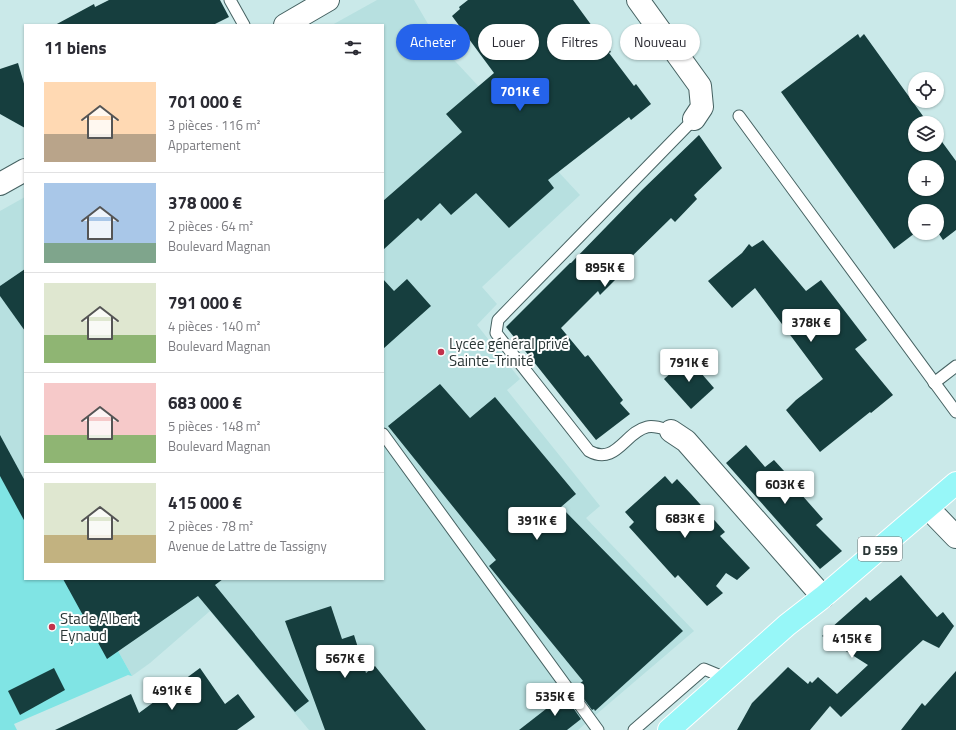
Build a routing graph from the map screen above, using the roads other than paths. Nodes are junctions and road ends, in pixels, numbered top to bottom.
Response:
1 (230, 0) edge
2 (328, 0) edge
3 (638, 0) edge
4 (243, 24) edge
5 (287, 24) edge
6 (739, 116) dead end
7 (694, 119) joint
8 (24, 171) edge
9 (0, 184) edge
10 (956, 366) edge
11 (934, 383) junction
12 (956, 412) edge
13 (672, 431) joint
14 (384, 435) edge
15 (956, 483) edge
16 (928, 508) junction
17 (956, 537) edge
18 (823, 598) junction
19 (728, 679) junction
20 (598, 730) edge
21 (634, 730) edge
22 (669, 730) edge

1 - 4 lane
2 - 5 street
3 - 7 street
6 - 11 lane
7 - 13 lane
8 - 9 street
10 - 11 lane
11 - 12 lane
13 - 18 street
14 - 20 lane
15 - 16 main road, D 559
16 - 17 street
16 - 18 main road, D 559
18 - 19 main road, D 559
19 - 21 lane
19 - 22 main road, D 559

